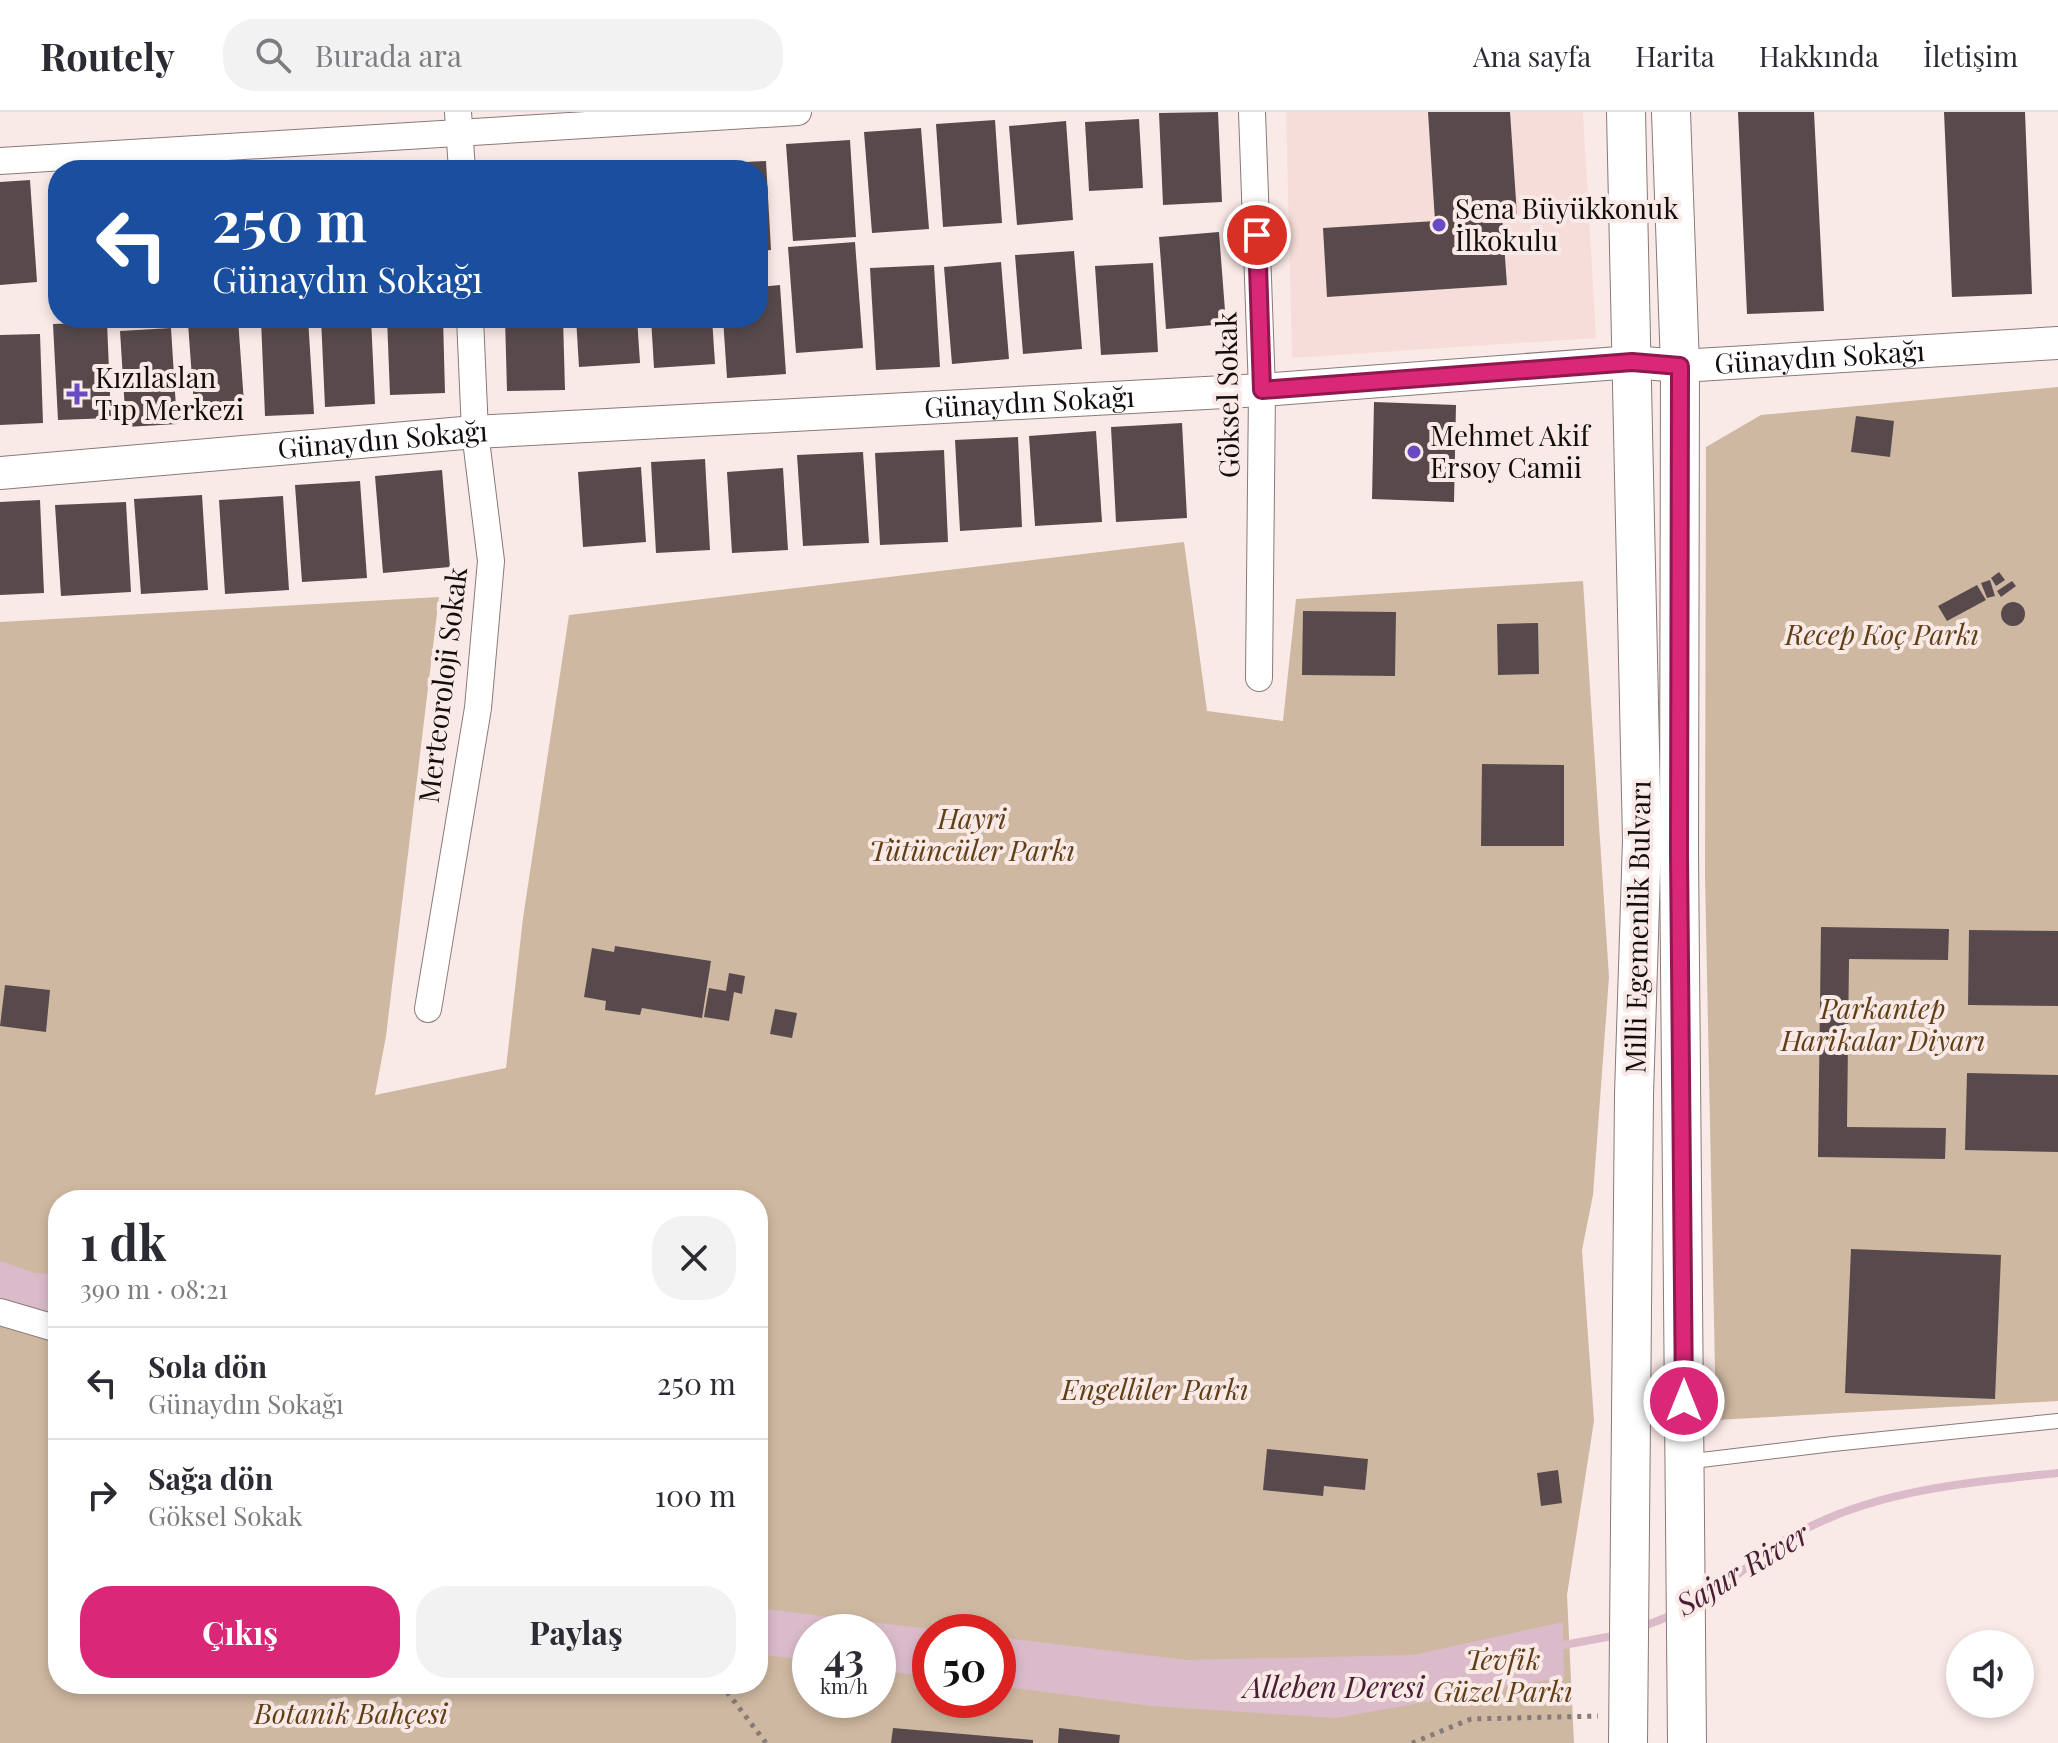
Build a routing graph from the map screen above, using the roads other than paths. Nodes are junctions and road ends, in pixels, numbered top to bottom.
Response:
1 (798, 112) edge
2 (1252, 112) edge
3 (1626, 112) edge
4 (1671, 112) edge
5 (558, 119) edge
6 (459, 122) edge
7 (461, 160) edge
8 (0, 161) edge
9 (470, 328) edge
10 (2058, 343) edge
11 (1632, 362) junction
12 (1680, 366) junction
13 (1262, 390) junction
14 (475, 432) junction
15 (0, 473) edge
16 (1259, 678) dead end
17 (428, 1009) dead end
18 (0, 1312) edge
19 (48, 1326) edge
20 (2058, 1421) edge
21 (1684, 1462) junction
22 (1628, 1716) edge
23 (1687, 1743) edge

1 - 5 street
2 - 13 street, Göksel Sokak
3 - 11 main road, Milli Egemenlik Bulvarı
4 - 12 main road, Milli Egemenlik Bulvarı
5 - 6 street
6 - 7 street
6 - 8 street
9 - 14 street, Merteoroloji Sokak
10 - 12 street, Günaydın Sokağı
11 - 12 street, Günaydın Sokağı
11 - 13 street, Günaydın Sokağı
11 - 22 main road, Milli Egemenlik Bulvarı
12 - 21 main road, Milli Egemenlik Bulvarı
13 - 14 street, Günaydın Sokağı
13 - 16 street, Göksel Sokak
14 - 15 street, Günaydın Sokağı
14 - 17 street, Merteoroloji Sokak
18 - 19 street
20 - 21 lane
21 - 23 main road, Milli Egemenlik Bulvarı

